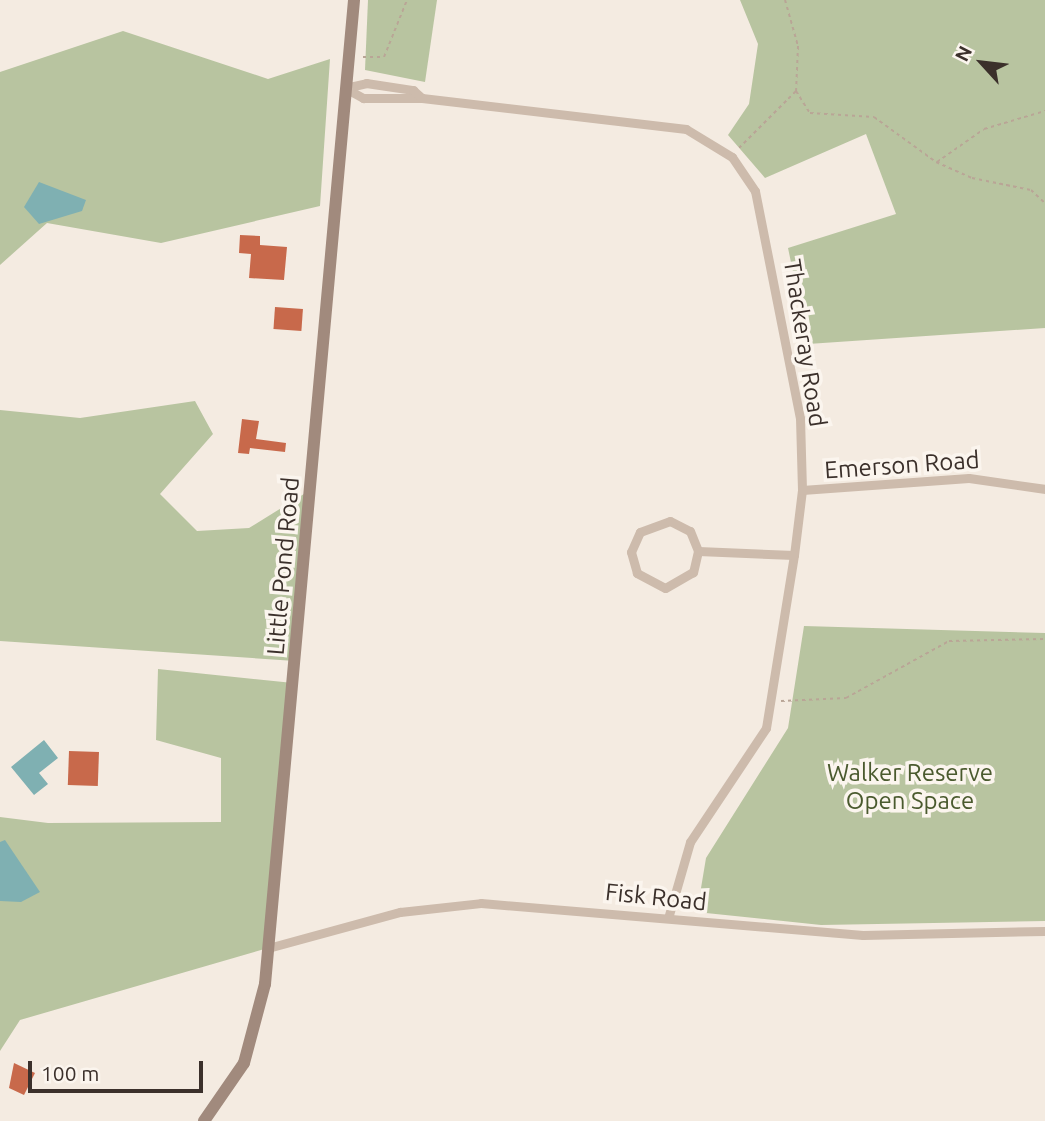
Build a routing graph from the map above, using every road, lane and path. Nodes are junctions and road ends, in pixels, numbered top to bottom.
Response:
1 (354, 0) edge
2 (407, 0) edge
3 (785, 0) edge
4 (348, 56) junction
5 (345, 88) junction
6 (796, 91) junction
7 (422, 98) junction
8 (1045, 111) edge
9 (730, 156) junction
10 (936, 162) junction
11 (1045, 203) edge
12 (1045, 489) edge
13 (802, 490) junction
14 (698, 551) junction
15 (794, 555) junction
16 (1045, 639) edge
17 (773, 701) junction
18 (668, 918) junction
19 (1045, 931) edge
20 (268, 948) junction
21 (204, 1121) edge

1 - 4 street, Little Pond Road
2 - 4 path
3 - 6 path
4 - 5 street, Little Pond Road
5 - 7 street, Thackeray Road
5 - 7 street, Thackeray Road
5 - 20 street, Little Pond Road
6 - 9 path
6 - 10 path
7 - 9 street, Thackeray Road
8 - 10 path
9 - 13 street, Thackeray Road
10 - 11 path
12 - 13 street, Emerson Road
13 - 15 street, Thackeray Road
14 - 14 street
14 - 15 street
15 - 17 street, Thackeray Road
16 - 17 path
17 - 18 street, Thackeray Road
18 - 19 street, Fisk Road
18 - 20 street, Fisk Road
20 - 21 street, Little Pond Road

